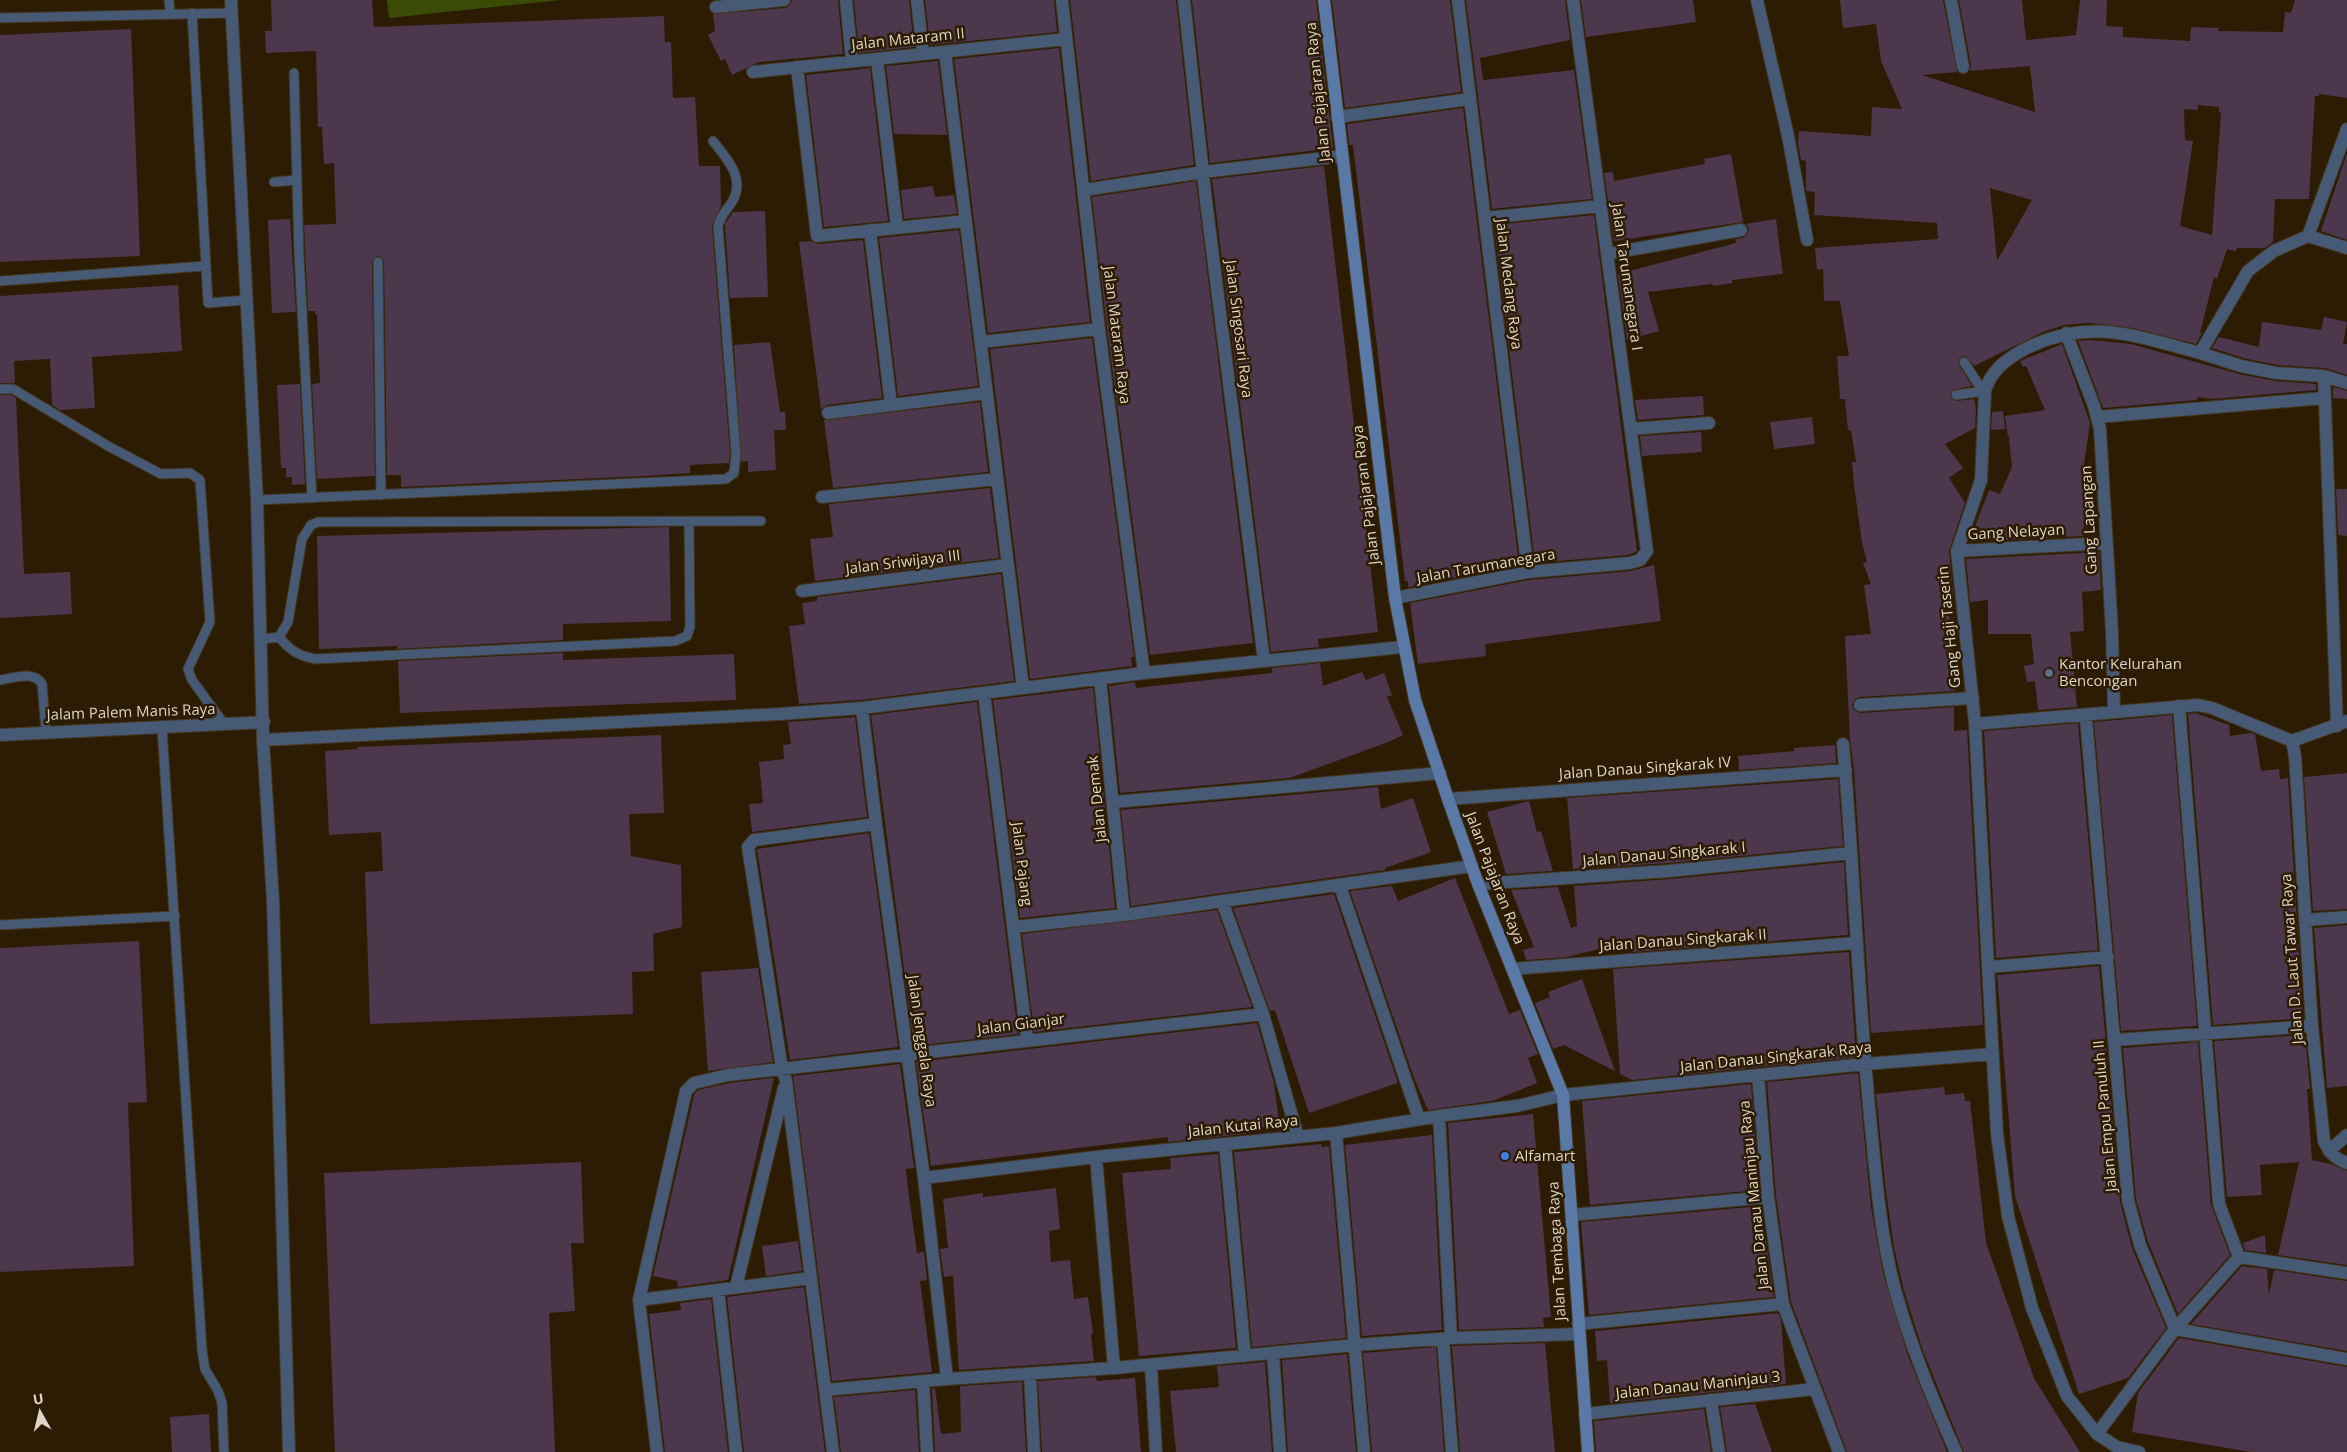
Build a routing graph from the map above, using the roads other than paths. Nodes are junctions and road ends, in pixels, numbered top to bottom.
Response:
1 (169, 0) edge
2 (784, 0) edge
3 (846, 0) edge
4 (916, 0) edge
5 (1062, 0) edge
6 (1184, 0) edge
7 (1324, 0) edge
8 (1458, 0) edge
9 (1573, 0) edge
10 (1757, 0) edge
11 (1951, 0) edge
12 (231, 6) edge
13 (716, 7) dead end
14 (192, 13) junction
15 (170, 14) junction
16 (0, 18) edge
17 (1066, 39) junction
18 (945, 52) junction
19 (923, 54) junction
20 (877, 59) junction
21 (852, 61) junction
22 (797, 66) junction
23 (1963, 67) dead end
24 (754, 72) dead end
25 (294, 73) dead end
26 (1470, 99) junction
27 (1337, 117) junction
28 (2347, 129) edge
29 (713, 141) dead end
30 (1342, 156) junction
31 (1203, 172) junction
32 (297, 180) junction
33 (274, 182) dead end
34 (1084, 190) junction
35 (1601, 206) junction
36 (1485, 218) junction
37 (966, 221) junction
38 (896, 227) junction
39 (870, 230) junction
40 (1741, 230) dead end
41 (2308, 236) junction
42 (1807, 240) dead end
43 (2347, 248) edge
44 (1607, 254) junction
45 (378, 262) dead end
46 (204, 266) junction
47 (1, 281) edge
48 (246, 300) junction
49 (1099, 329) junction
50 (2066, 333) junction
51 (981, 342) junction
52 (2200, 353) junction
53 (1964, 362) dead end
54 (2324, 376) junction
55 (2347, 383) edge
56 (0, 389) edge
57 (1984, 390) junction
58 (987, 393) junction
59 (1956, 395) dead end
60 (2324, 398) junction
61 (891, 405) junction
62 (828, 413) dead end
63 (2097, 417) junction
64 (1709, 423) dead end
65 (1631, 429) junction
66 (998, 479) junction
67 (381, 495) junction
68 (822, 497) dead end
69 (312, 498) junction
70 (257, 500) junction
71 (689, 521) junction
72 (761, 521) dead end
73 (2106, 543) junction
74 (1957, 551) junction
75 (1643, 558) joint
76 (1008, 565) junction
77 (1528, 572) junction
78 (802, 591) dead end
79 (1395, 598) junction
80 (278, 637) junction
81 (262, 639) junction
82 (1403, 648) junction
83 (1264, 661) junction
84 (1144, 673) junction
85 (1100, 679) junction
86 (0, 680) edge
87 (1023, 688) junction
88 (984, 693) junction
89 (1973, 698) junction
90 (1860, 705) dead end
91 (2180, 706) junction
92 (862, 708) junction
93 (2114, 712) junction
94 (2086, 718) dead end
95 (264, 722) junction
96 (2342, 723) edge
97 (224, 724) junction
98 (1976, 724) junction
99 (162, 728) junction
100 (46, 732) junction
101 (0, 734) edge
102 (264, 740) junction
103 (2292, 742) junction
104 (1843, 744) dead end
105 (1846, 770) junction
106 (1440, 773) junction
107 (1448, 799) junction
108 (1114, 802) junction
109 (876, 824) junction
110 (1851, 853) junction
111 (1472, 866) junction
112 (1478, 884) junction
113 (1340, 886) junction
114 (1222, 901) junction
115 (1124, 915) junction
116 (175, 916) junction
117 (2347, 916) edge
118 (2305, 920) junction
119 (0, 925) edge
120 (1013, 928) junction
121 (1856, 943) junction
122 (2108, 957) junction
123 (1989, 967) junction
124 (1512, 969) junction
125 (1263, 1014) junction
126 (2312, 1026) junction
127 (2206, 1034) junction
128 (1027, 1039) junction
129 (2115, 1040) junction
130 (1992, 1054) junction
131 (907, 1056) junction
132 (1865, 1064) junction
133 (1758, 1074) junction
134 (784, 1075) junction
135 (1563, 1095) junction
136 (1439, 1116) junction
137 (1419, 1119) junction
138 (1336, 1133) junction
139 (2347, 1135) edge
140 (1298, 1137) junction
141 (1225, 1144) junction
142 (2329, 1151) junction
143 (1096, 1157) junction
144 (2347, 1163) edge
145 (924, 1178) junction
146 (1768, 1197) junction
147 (1572, 1215) junction
148 (2239, 1256) junction
149 (2347, 1273) edge
150 (811, 1278) junction
151 (736, 1288) junction
152 (718, 1290) junction
153 (639, 1300) junction
154 (1783, 1304) junction
155 (1578, 1329) junction
156 (2175, 1329) junction
157 (1447, 1338) junction
158 (1355, 1345) junction
159 (1273, 1354) junction
160 (1245, 1356) junction
161 (2347, 1359) edge
162 (1150, 1365) junction
163 (1114, 1368) junction
164 (1030, 1374) junction
165 (947, 1379) junction
166 (922, 1381) junction
167 (1814, 1389) junction
168 (825, 1390) junction
169 (1710, 1400) junction
170 (1585, 1414) junction
171 (2097, 1434) junction
172 (2115, 1450) edge
173 (224, 1452) edge
174 (289, 1452) edge
175 (657, 1452) edge
176 (736, 1452) edge
177 (832, 1452) edge
178 (927, 1452) edge
179 (1034, 1452) edge
180 (1156, 1452) edge
181 (1280, 1452) edge
182 (1364, 1452) edge
183 (1452, 1452) edge
184 (1588, 1452) edge
185 (1719, 1452) edge
186 (1840, 1452) edge
187 (1956, 1452) edge
188 (2139, 1452) edge

1 - 15 lane
2 - 13 street
3 - 21 street
4 - 19 street
5 - 17 street, Jalan Mataram Raya
6 - 31 street, Jalan Singosari Raya
7 - 27 street, Jalan Pajajaran Raya
8 - 26 street, Jalan Medang Raya
9 - 35 street, Jalan Tarumanegara I
10 - 42 street
11 - 23 street
12 - 14 lane
12 - 48 street
14 - 15 lane
14 - 46 lane
15 - 16 lane
17 - 18 street, Jalan Mataram II
17 - 34 street, Jalan Mataram Raya
18 - 19 street, Jalan Mataram II
18 - 37 street
19 - 20 street, Jalan Mataram II
20 - 21 street, Jalan Mataram II
20 - 38 street
21 - 22 street, Jalan Mataram II
22 - 24 street, Jalan Mataram II
22 - 39 street
25 - 32 lane
26 - 27 street
26 - 36 street, Jalan Medang Raya
27 - 30 street, Jalan Pajajaran Raya
28 - 41 street
29 - 67 lane
30 - 31 street
30 - 79 street, Jalan Pajajaran Raya
31 - 34 street
31 - 83 street, Jalan Singosari Raya
32 - 33 lane
32 - 69 lane
34 - 49 street, Jalan Mataram Raya
35 - 36 street
35 - 44 street, Jalan Tarumanegara I
36 - 77 street, Jalan Medang Raya
37 - 38 street
37 - 51 street
38 - 39 street
39 - 61 street
40 - 44 street
41 - 43 street
41 - 52 street
44 - 65 street, Jalan Tarumanegara I
45 - 67 lane
46 - 47 lane
46 - 48 lane
48 - 70 street
49 - 51 street
49 - 84 street, Jalan Mataram Raya
50 - 52 street, Gang Haji Taserin
50 - 57 street, Gang Haji Taserin
50 - 63 street, Gang Lapangan
51 - 58 street
52 - 54 street, Gang Haji Taserin
53 - 57 lane
54 - 55 street, Gang Haji Taserin
54 - 60 street
56 - 97 lane
57 - 59 lane
57 - 74 street, Gang Haji Taserin
58 - 61 street
58 - 66 street
60 - 63 street
60 - 96 street
61 - 62 street
63 - 73 street, Gang Lapangan
64 - 65 street
65 - 75 street, Jalan Tarumanegara I
66 - 68 street
66 - 76 street
67 - 69 lane
69 - 70 lane
70 - 81 street
71 - 72 lane
71 - 80 lane
71 - 80 lane
73 - 74 street, Gang Nelayan
73 - 93 street, Gang Lapangan
74 - 89 street, Gang Haji Taserin
75 - 77 street, Jalan Tarumanegara
76 - 78 street, Jalan Sriwijaya III
76 - 87 street
77 - 79 street, Jalan Tarumanegara
79 - 82 street, Jalan Pajajaran Raya
80 - 81 lane
81 - 95 street
82 - 83 street
82 - 106 street, Jalan Pajajaran Raya
83 - 84 street
84 - 85 street
85 - 87 street
85 - 108 street, Jalan Demak
86 - 100 lane
87 - 88 street
88 - 92 street
88 - 120 street, Jalan Pajang
89 - 90 street
89 - 98 street, Gang Haji Taserin
91 - 93 street
91 - 103 street
91 - 127 street
92 - 102 street
92 - 109 street, Jalan Jenggala Raya
93 - 98 street
94 - 122 street, Jalan Empu Panuluh II
95 - 97 street, Jalam Palem Manis Raya
95 - 102 street
96 - 103 street
97 - 99 street, Jalam Palem Manis Raya
98 - 123 street, Gang Haji Taserin
99 - 100 street, Jalam Palem Manis Raya
99 - 116 lane
100 - 101 street, Jalam Palem Manis Raya
102 - 174 street
103 - 118 street, Jalan D. Laut Tawar Raya
104 - 105 street
105 - 107 street, Jalan Danau Singkarak IV
105 - 110 street
106 - 107 street, Jalan Pajajaran Raya
106 - 108 street
107 - 111 street, Jalan Pajajaran Raya
108 - 115 street, Jalan Demak
109 - 131 street, Jalan Jenggala Raya
109 - 134 street
110 - 112 street, Jalan Danau Singkarak I
110 - 121 street
111 - 112 street, Jalan Pajajaran Raya
111 - 113 street
112 - 124 street, Jalan Pajajaran Raya
113 - 114 street
113 - 137 street
114 - 115 street
114 - 125 street
115 - 120 street
116 - 119 lane
116 - 173 lane
117 - 118 street
118 - 126 street, Jalan D. Laut Tawar Raya
120 - 128 street, Jalan Pajang
121 - 124 street, Jalan Danau Singkarak II
121 - 132 street
122 - 123 street
122 - 129 street, Jalan Empu Panuluh II
123 - 130 street, Gang Haji Taserin
124 - 135 street, Jalan Tembaga Raya
125 - 128 street, Jalan Gianjar
125 - 140 street
126 - 127 street
126 - 142 street, Jalan D. Laut Tawar Raya
127 - 129 street
127 - 148 street
128 - 131 street, Jalan Gianjar
129 - 156 street, Jalan Empu Panuluh II
130 - 132 street, Jalan Danau Singkarak Raya
130 - 171 street, Gang Haji Taserin
131 - 134 street, Jalan Gianjar
131 - 145 street, Jalan Jenggala Raya
132 - 133 street, Jalan Danau Singkarak Raya
132 - 187 street
133 - 135 street, Jalan Danau Singkarak Raya
133 - 146 street, Jalan Danau Maninjau Raya
134 - 150 street
134 - 151 street
134 - 153 street, Jalan Gianjar
135 - 136 street, Jalan Kutai Raya
135 - 147 street, Jalan Tembaga Raya
136 - 137 street, Jalan Kutai Raya
136 - 157 street
137 - 138 street, Jalan Kutai Raya
138 - 140 street, Jalan Kutai Raya
138 - 158 street
139 - 142 street
140 - 141 street, Jalan Kutai Raya
141 - 143 street, Jalan Kutai Raya
141 - 160 street
142 - 144 street
143 - 145 street, Jalan Kutai Raya
143 - 163 street
145 - 165 street, Jalan Jenggala Raya
146 - 147 street
146 - 154 street, Jalan Danau Maninjau Raya
147 - 155 street, Jalan Tembaga Raya
148 - 149 street
148 - 156 street
150 - 151 street
150 - 168 street
151 - 152 street
152 - 153 street
152 - 176 street
153 - 175 street, Jalan Gianjar
154 - 155 street
154 - 167 street, Jalan Danau Maninjau Raya
155 - 157 street
155 - 170 street, Jalan Tembaga Raya
156 - 161 street
156 - 171 street
157 - 158 street
157 - 183 street
158 - 159 street
158 - 182 street
159 - 160 street
159 - 181 street
160 - 162 street
162 - 163 street
162 - 180 street
163 - 164 street
164 - 165 street
164 - 179 street
165 - 166 street
166 - 168 street
166 - 178 street
167 - 169 street, Jalan Danau Maninjau 3
167 - 186 street, Jalan Danau Maninjau Raya
168 - 177 street
169 - 170 street, Jalan Danau Maninjau 3
169 - 185 street
170 - 184 street, Jalan Tembaga Raya
171 - 172 street, Gang Haji Taserin
172 - 188 street

